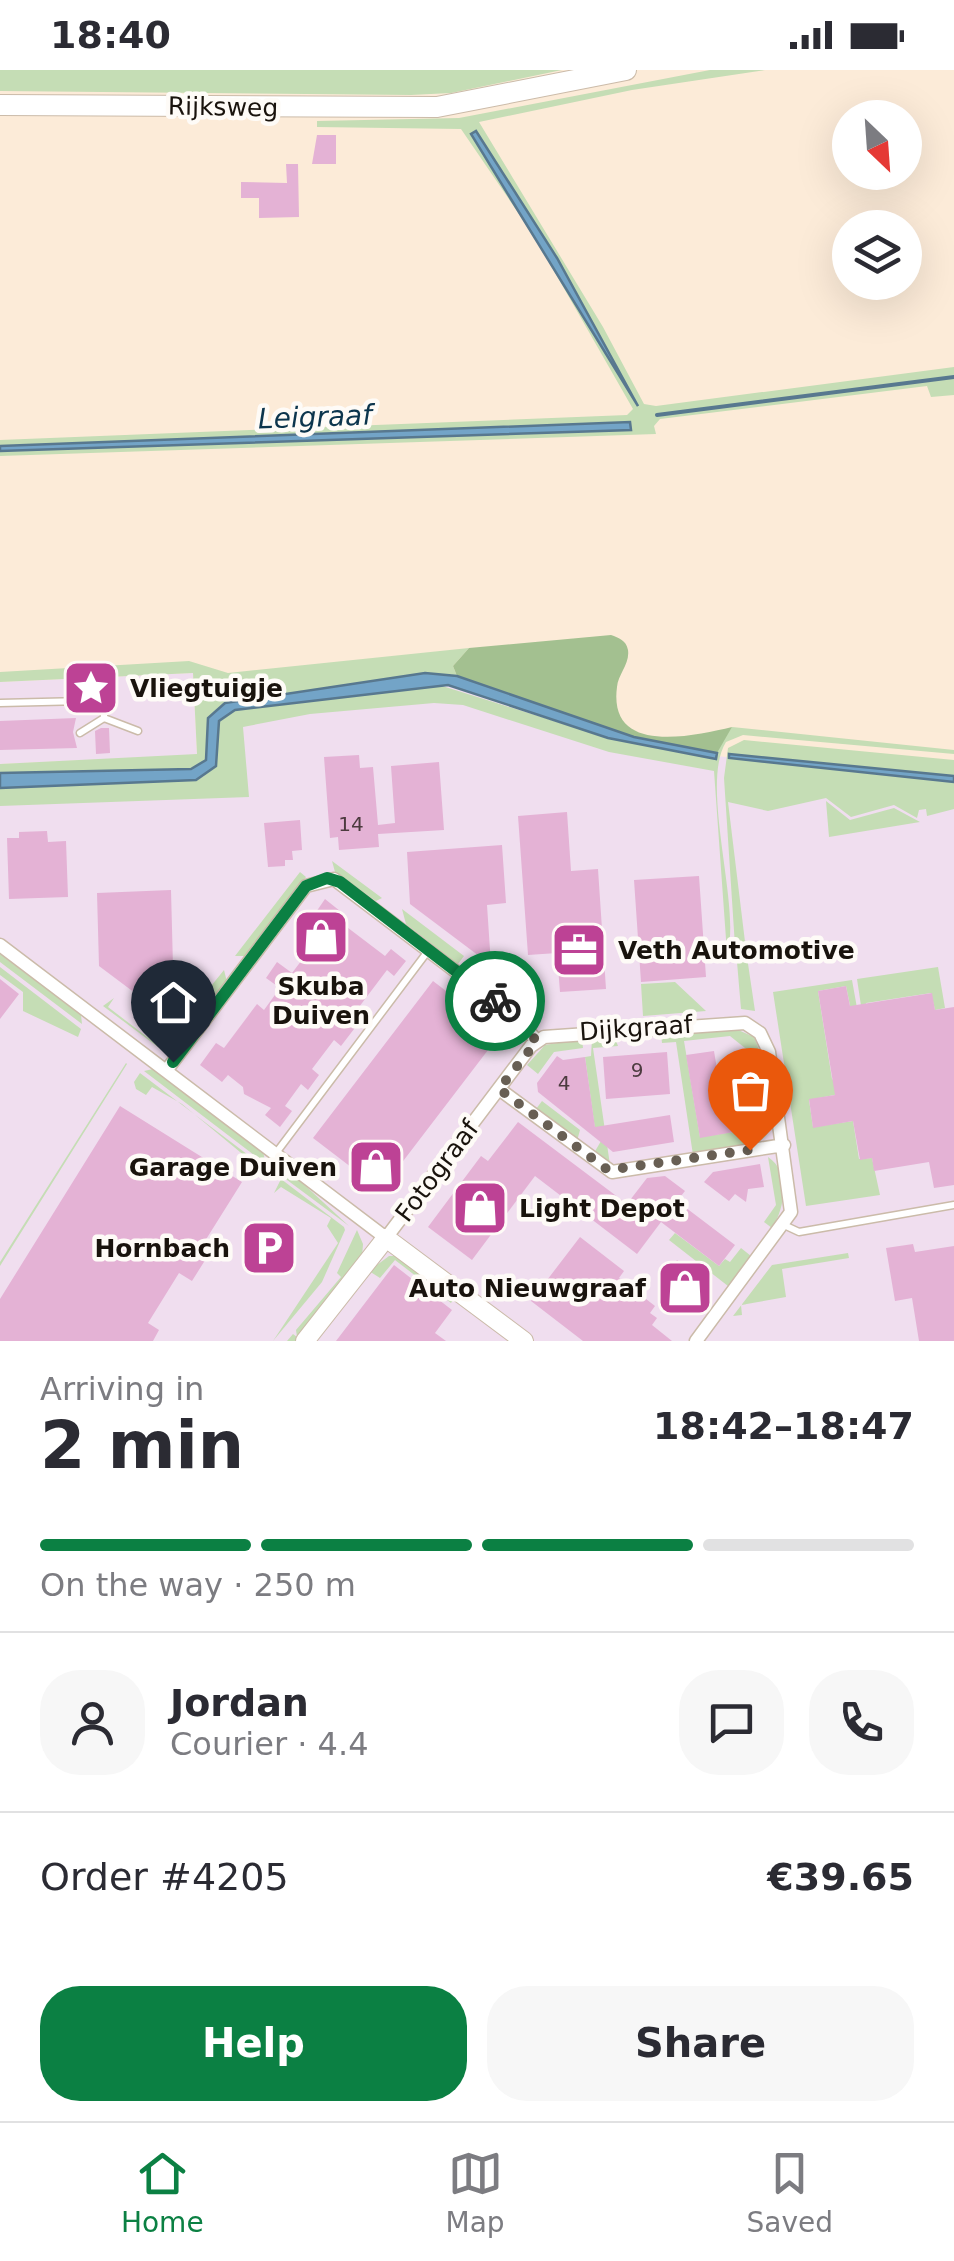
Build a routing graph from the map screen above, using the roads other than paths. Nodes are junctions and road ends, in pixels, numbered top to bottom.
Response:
1 (626, 70) edge
2 (0, 104) edge
3 (0, 704) edge
4 (104, 718) junction
5 (138, 731) dead end
6 (80, 733) dead end
7 (0, 946) edge
8 (428, 950) junction
9 (537, 1041) junction
10 (166, 1071) junction
11 (499, 1089) junction
12 (784, 1145) junction
13 (276, 1154) junction
14 (954, 1204) edge
15 (784, 1225) junction
16 (386, 1238) junction
17 (306, 1341) edge
18 (524, 1341) edge
19 (696, 1341) edge

1 - 2 main road, Rijksweg
3 - 4 lane
4 - 5 lane
4 - 6 lane
7 - 10 street
8 - 9 street
8 - 10 street
8 - 13 lane
9 - 11 street, Fotograaf
9 - 12 street, Dijkgraaf
10 - 13 street, Fotograaf
11 - 12 street
11 - 16 street, Fotograaf
12 - 15 street, Dijkgraaf
13 - 16 street, Fotograaf
14 - 15 lane
15 - 19 street
16 - 17 street
16 - 18 street

